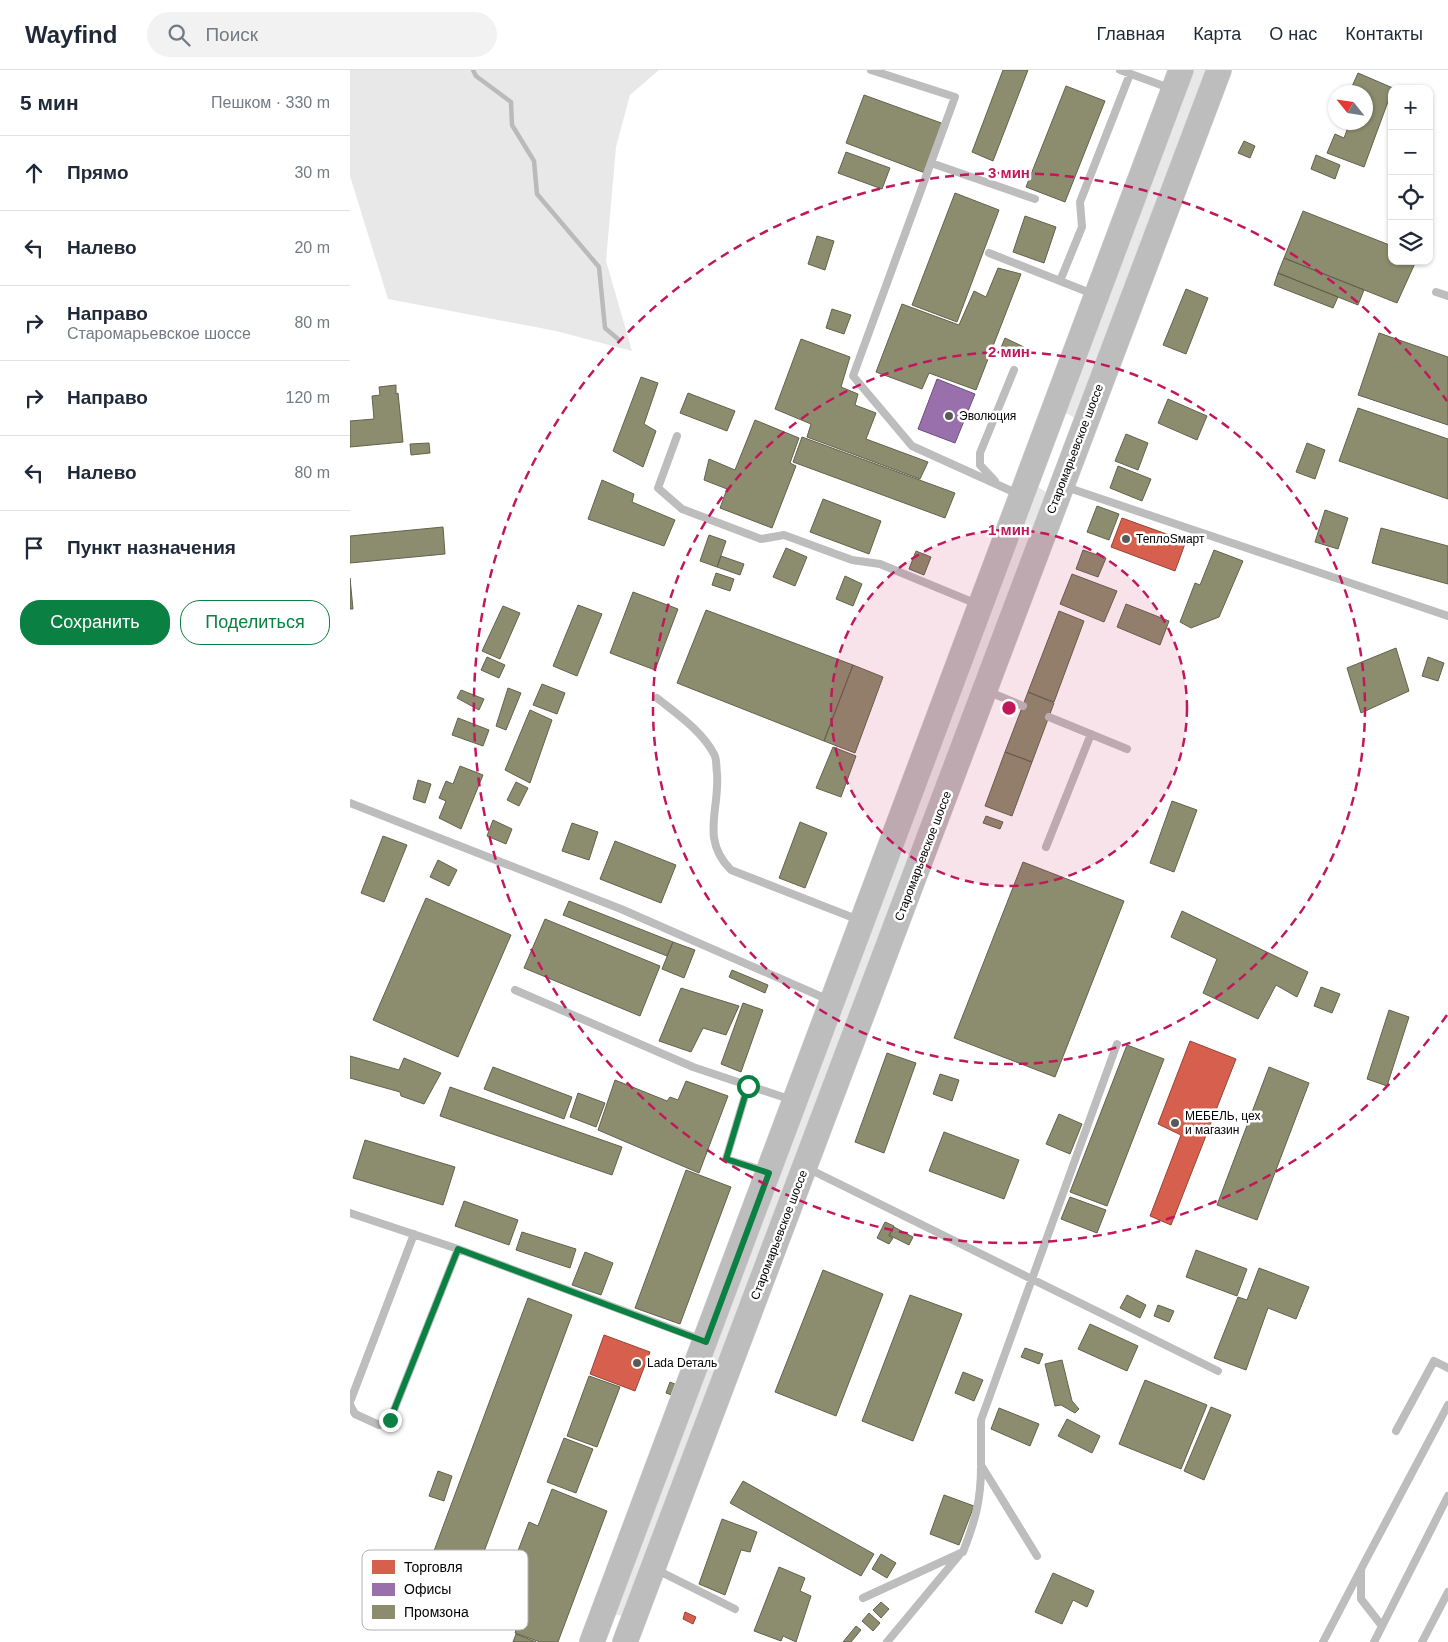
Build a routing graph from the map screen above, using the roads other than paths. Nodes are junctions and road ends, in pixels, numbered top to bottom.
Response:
1 (871, 70) edge
2 (1120, 70) edge
3 (1219, 70) edge
4 (1130, 74) junction
5 (1177, 80) edge
6 (931, 163) junction
7 (1035, 199) dead end
8 (990, 253) dead end
9 (1060, 281) junction
10 (1436, 292) dead end
11 (1097, 296) junction
12 (1448, 296) edge
13 (1014, 370) dead end
14 (677, 436) dead end
15 (1040, 449) junction
16 (1071, 459) junction
17 (1061, 485) junction
18 (1011, 491) junction
19 (981, 606) junction
20 (1448, 616) edge
21 (985, 691) junction
22 (658, 698) dead end
23 (1023, 706) dead end
24 (1049, 717) dead end
25 (1091, 734) junction
26 (1128, 749) dead end
27 (350, 803) edge
28 (1046, 847) dead end
29 (864, 921) junction
30 (515, 990) dead end
31 (833, 1002) junction
32 (1117, 1044) dead end
33 (748, 1086) junction
34 (796, 1101) junction
35 (805, 1167) junction
36 (769, 1173) junction
37 (350, 1213) edge
38 (414, 1234) junction
39 (458, 1249) junction
40 (1033, 1278) junction
41 (706, 1342) junction
42 (1448, 1368) edge
43 (1218, 1371) dead end
44 (350, 1403) edge
45 (1448, 1405) edge
46 (1396, 1430) dead end
47 (981, 1465) junction
48 (1448, 1496) edge
49 (963, 1552) junction
50 (1037, 1556) dead end
51 (653, 1568) junction
52 (1361, 1569) junction
53 (1448, 1592) edge
54 (863, 1598) dead end
55 (734, 1609) dead end
56 (1382, 1626) junction
57 (592, 1642) edge
58 (625, 1642) edge
59 (887, 1642) edge
60 (1323, 1642) edge
61 (1374, 1642) edge
62 (1422, 1642) edge

1 - 6 lane
2 - 4 lane
3 - 16 main road, Старомарьевское шоссе
4 - 5 lane
4 - 9 lane
5 - 11 main road
6 - 7 lane
6 - 18 lane
8 - 9 lane
9 - 11 lane
10 - 12 lane
11 - 15 main road
13 - 18 lane
14 - 19 lane
15 - 16 main road
15 - 18 main road
16 - 17 main road, Старомарьевское шоссе
17 - 20 lane
17 - 21 main road, Старомарьевское шоссе
18 - 19 main road
19 - 29 main road
21 - 23 lane
21 - 35 main road, Старомарьевское шоссе
22 - 29 lane
24 - 25 lane
25 - 26 lane
25 - 28 lane
27 - 31 lane
29 - 31 main road
30 - 33 lane
31 - 34 main road
32 - 40 lane
33 - 34 lane
33 - 36 lane
34 - 36 main road
35 - 40 lane
35 - 51 main road, Старомарьевское шоссе
36 - 41 main road
37 - 38 lane
38 - 39 lane
38 - 44 lane
39 - 41 lane
39 - 44 lane
40 - 43 lane
40 - 47 lane
41 - 57 main road
42 - 46 lane
45 - 52 lane
47 - 49 lane
47 - 50 lane
48 - 56 lane
49 - 54 lane
49 - 59 lane
51 - 55 lane
51 - 58 main road, Старомарьевское шоссе
52 - 56 lane
52 - 60 lane
53 - 62 lane
56 - 61 lane

